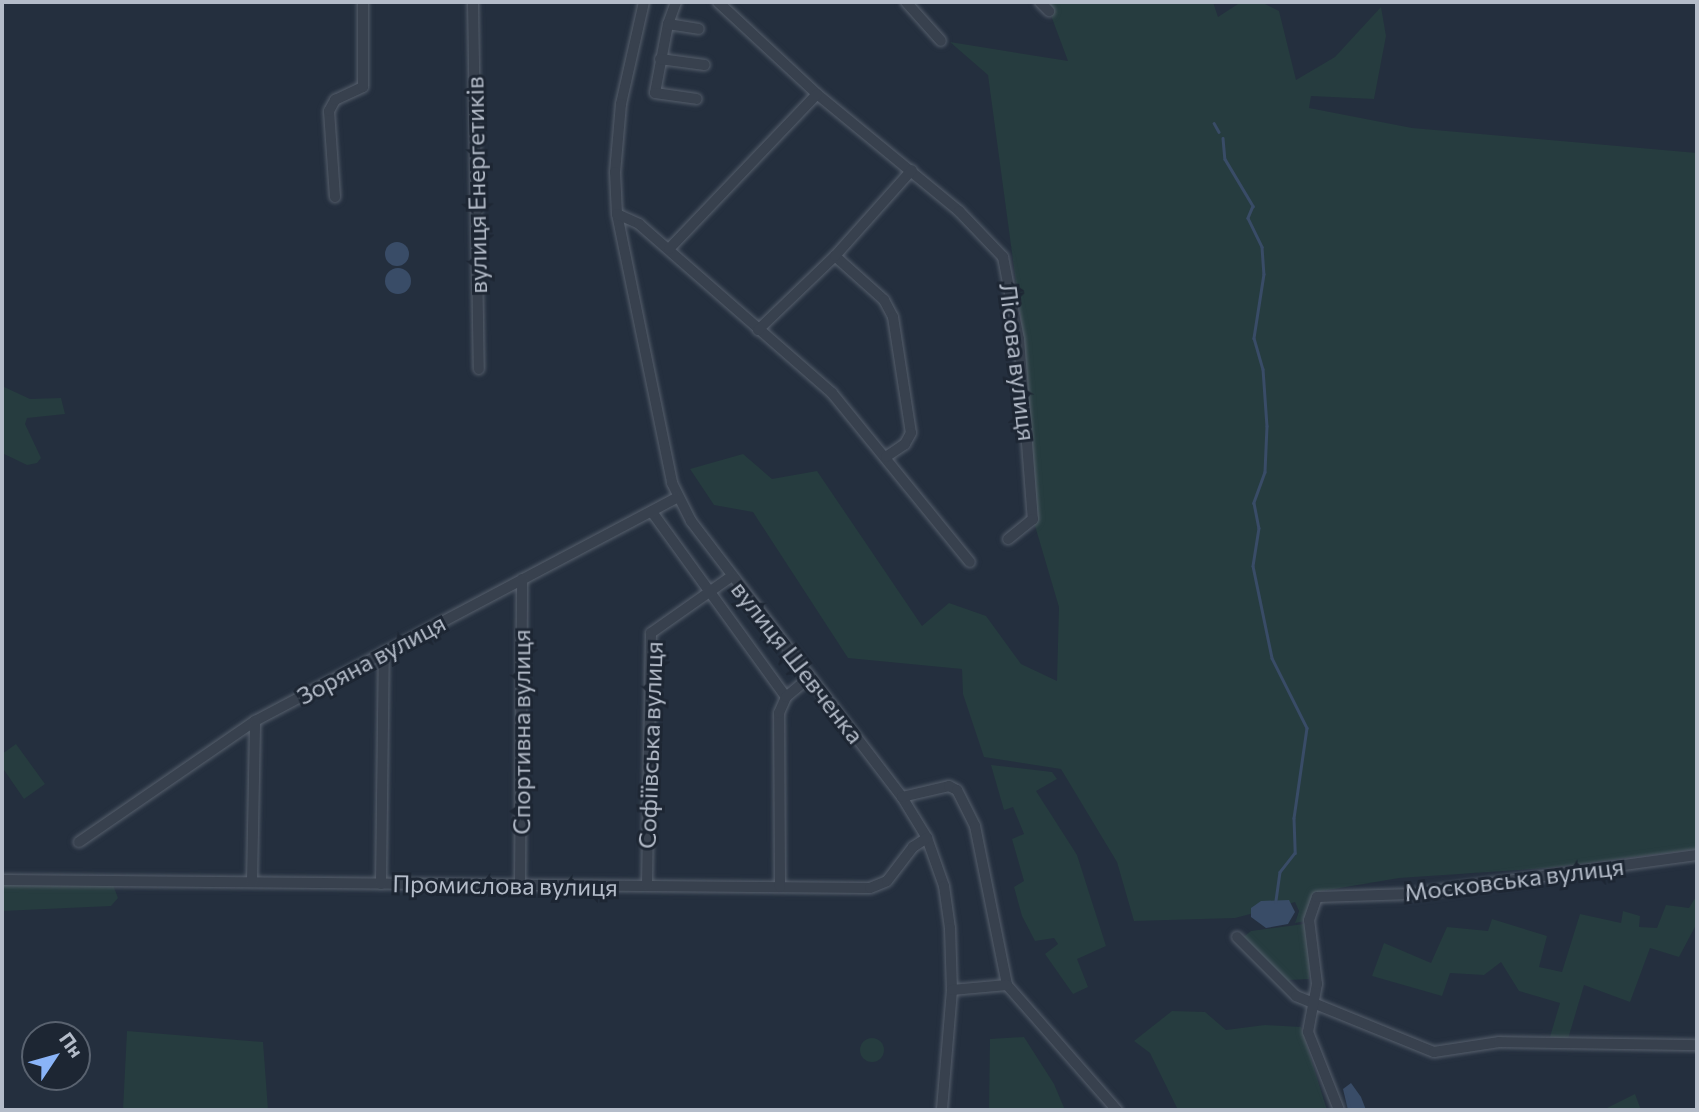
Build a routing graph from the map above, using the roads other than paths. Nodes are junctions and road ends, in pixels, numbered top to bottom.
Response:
1 (363, 2) edge
2 (473, 2) edge
3 (644, 2) edge
4 (676, 2) edge
5 (718, 2) edge
6 (906, 2) edge
7 (1040, 2) edge
8 (1049, 11) dead end
9 (668, 24) junction
10 (699, 29) dead end
11 (941, 41) dead end
12 (660, 59) junction
13 (705, 65) dead end
14 (817, 94) junction
15 (697, 99) dead end
16 (912, 170) junction
17 (335, 197) dead end
18 (617, 214) junction
19 (669, 250) junction
20 (835, 256) junction
21 (758, 330) junction
22 (479, 369) dead end
23 (886, 457) junction
24 (677, 498) junction
25 (652, 512) junction
26 (1008, 539) dead end
27 (971, 562) dead end
28 (732, 576) junction
29 (522, 579) junction
30 (709, 590) junction
31 (384, 652) junction
32 (810, 677) junction
33 (786, 697) junction
34 (256, 721) junction
35 (902, 797) junction
36 (927, 838) junction
37 (79, 842) dead end
38 (1697, 855) edge
39 (2, 880) edge
40 (253, 882) junction
41 (381, 884) junction
42 (520, 884) junction
43 (647, 886) junction
44 (780, 887) junction
45 (1237, 937) dead end
46 (1007, 985) junction
47 (952, 990) junction
48 (1310, 1001) junction
49 (1697, 1045) edge
50 (942, 1110) edge
51 (1117, 1110) edge
52 (1339, 1110) edge

1 - 17 street
2 - 22 street, вулиця Енергетиків
3 - 18 street, вулиця Шевченка
4 - 9 street
5 - 14 street, Лісова вулиця
6 - 11 street
7 - 8 street
9 - 10 street
9 - 12 street
12 - 13 street
12 - 15 street
14 - 16 street, Лісова вулиця
14 - 19 street
16 - 20 street
16 - 26 street, Лісова вулиця
18 - 19 street
18 - 24 street, вулиця Шевченка
19 - 21 street
20 - 21 street
20 - 23 street
21 - 23 street
23 - 27 street
24 - 25 street, Зоряна вулиця
24 - 28 street, вулиця Шевченка
25 - 29 street, Зоряна вулиця
25 - 30 street
28 - 30 street
28 - 32 street, вулиця Шевченка
29 - 31 street, Зоряна вулиця
29 - 42 street, Спортивна вулиця
30 - 33 street
30 - 43 street, Софіївська вулиця
31 - 34 street, Зоряна вулиця
31 - 41 street
32 - 33 street
32 - 35 street, вулиця Шевченка
33 - 44 street
34 - 37 street, Зоряна вулиця
34 - 40 street
35 - 36 street, вулиця Шевченка
35 - 46 street
36 - 44 street, Промислова вулиця
36 - 47 street, вулиця Шевченка
38 - 48 street, Московська вулиця
39 - 40 street, Промислова вулиця
40 - 41 street, Промислова вулиця
41 - 42 street, Промислова вулиця
42 - 43 street, Промислова вулиця
43 - 44 street, Промислова вулиця
45 - 48 street
46 - 47 street
46 - 51 street
47 - 50 street, вулиця Шевченка
48 - 49 street
48 - 52 street

